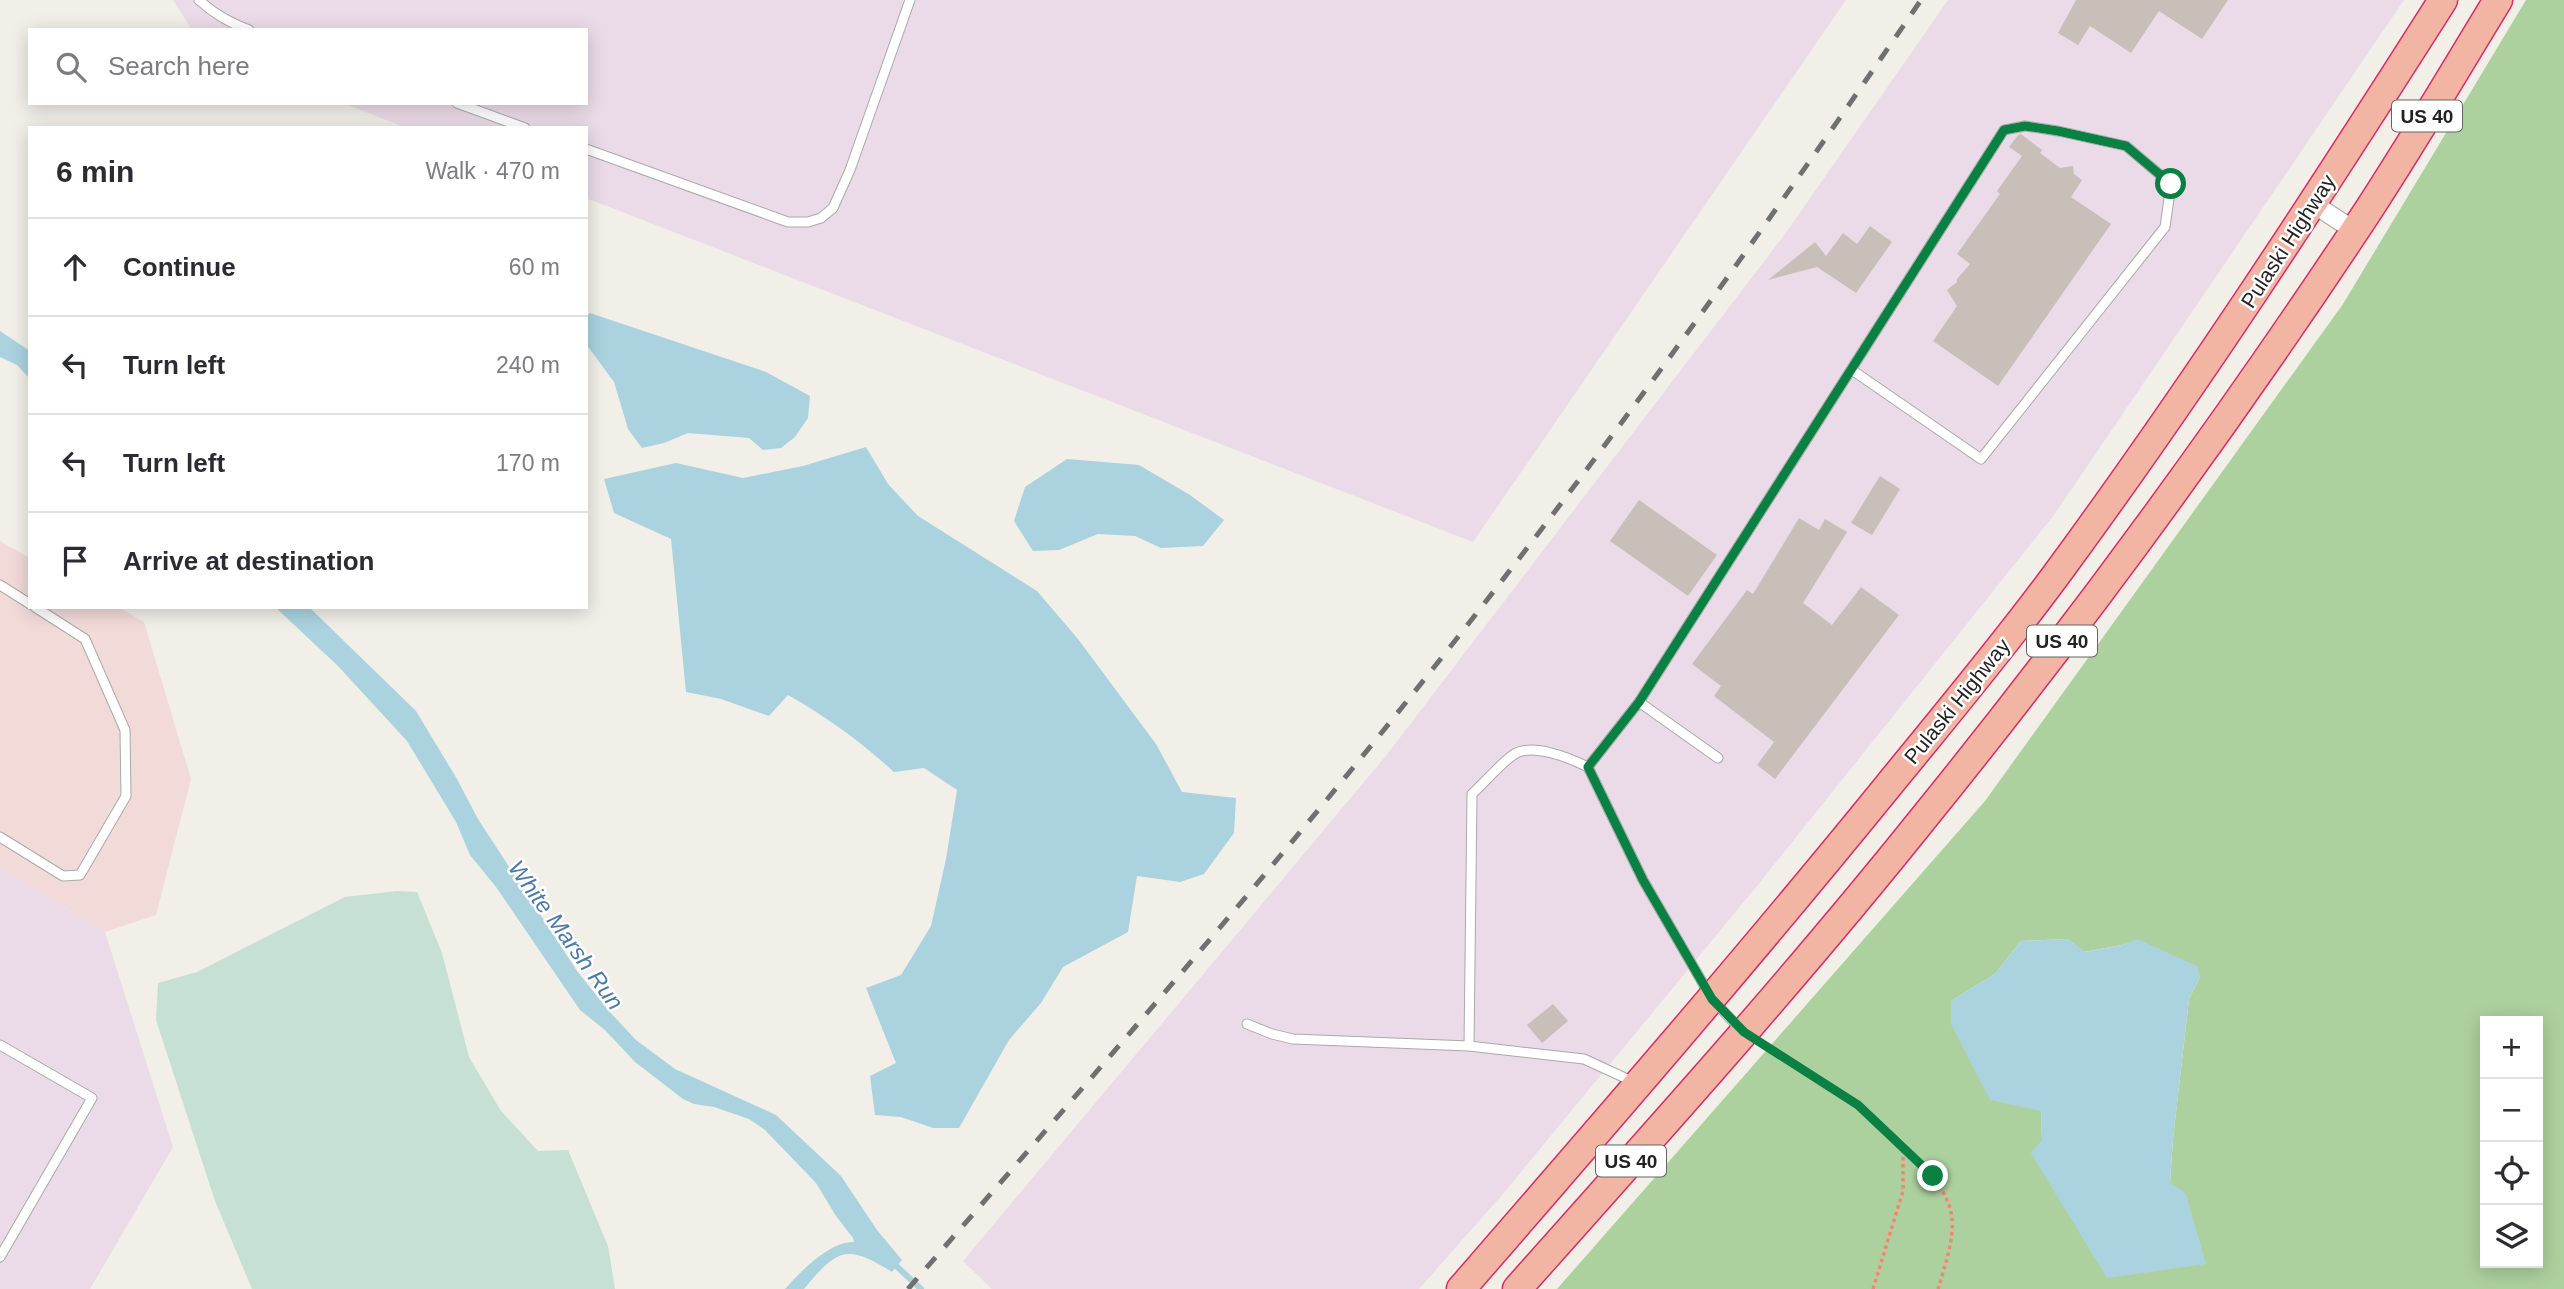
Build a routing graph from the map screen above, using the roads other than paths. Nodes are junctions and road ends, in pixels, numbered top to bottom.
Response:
1 (199, 0) edge
2 (910, 0) edge
3 (2443, 0) edge
4 (2498, 0) edge
5 (244, 28) edge
6 (462, 105) edge
7 (520, 126) edge
8 (588, 150) edge
9 (2312, 203) junction
10 (2355, 231) junction
11 (1852, 370) junction
12 (0, 585) edge
13 (28, 603) edge
14 (38, 609) edge
15 (1639, 702) junction
16 (1718, 758) dead end
17 (1588, 767) junction
18 (0, 837) edge
19 (1712, 999) junction
20 (1247, 1024) dead end
21 (1744, 1032) junction
22 (0, 1045) edge
23 (1469, 1046) junction
24 (1639, 1085) junction
25 (0, 1257) edge
26 (1461, 1289) edge
27 (1517, 1289) edge

1 - 5 lane
2 - 8 lane
3 - 9 highway, Pulaski Highway / US 40
4 - 10 highway, US 40
6 - 7 lane
9 - 10 street
9 - 19 highway, Pulaski Highway / US 40
10 - 21 highway, US 40
11 - 11 lane
11 - 15 lane
12 - 13 lane
14 - 18 lane
15 - 16 lane
15 - 17 lane
17 - 19 lane
17 - 23 lane
19 - 21 lane
19 - 24 highway, Pulaski Highway / US 40
20 - 23 lane
21 - 27 highway, US 40
22 - 25 lane
23 - 24 lane
24 - 26 highway, Pulaski Highway / US 40

